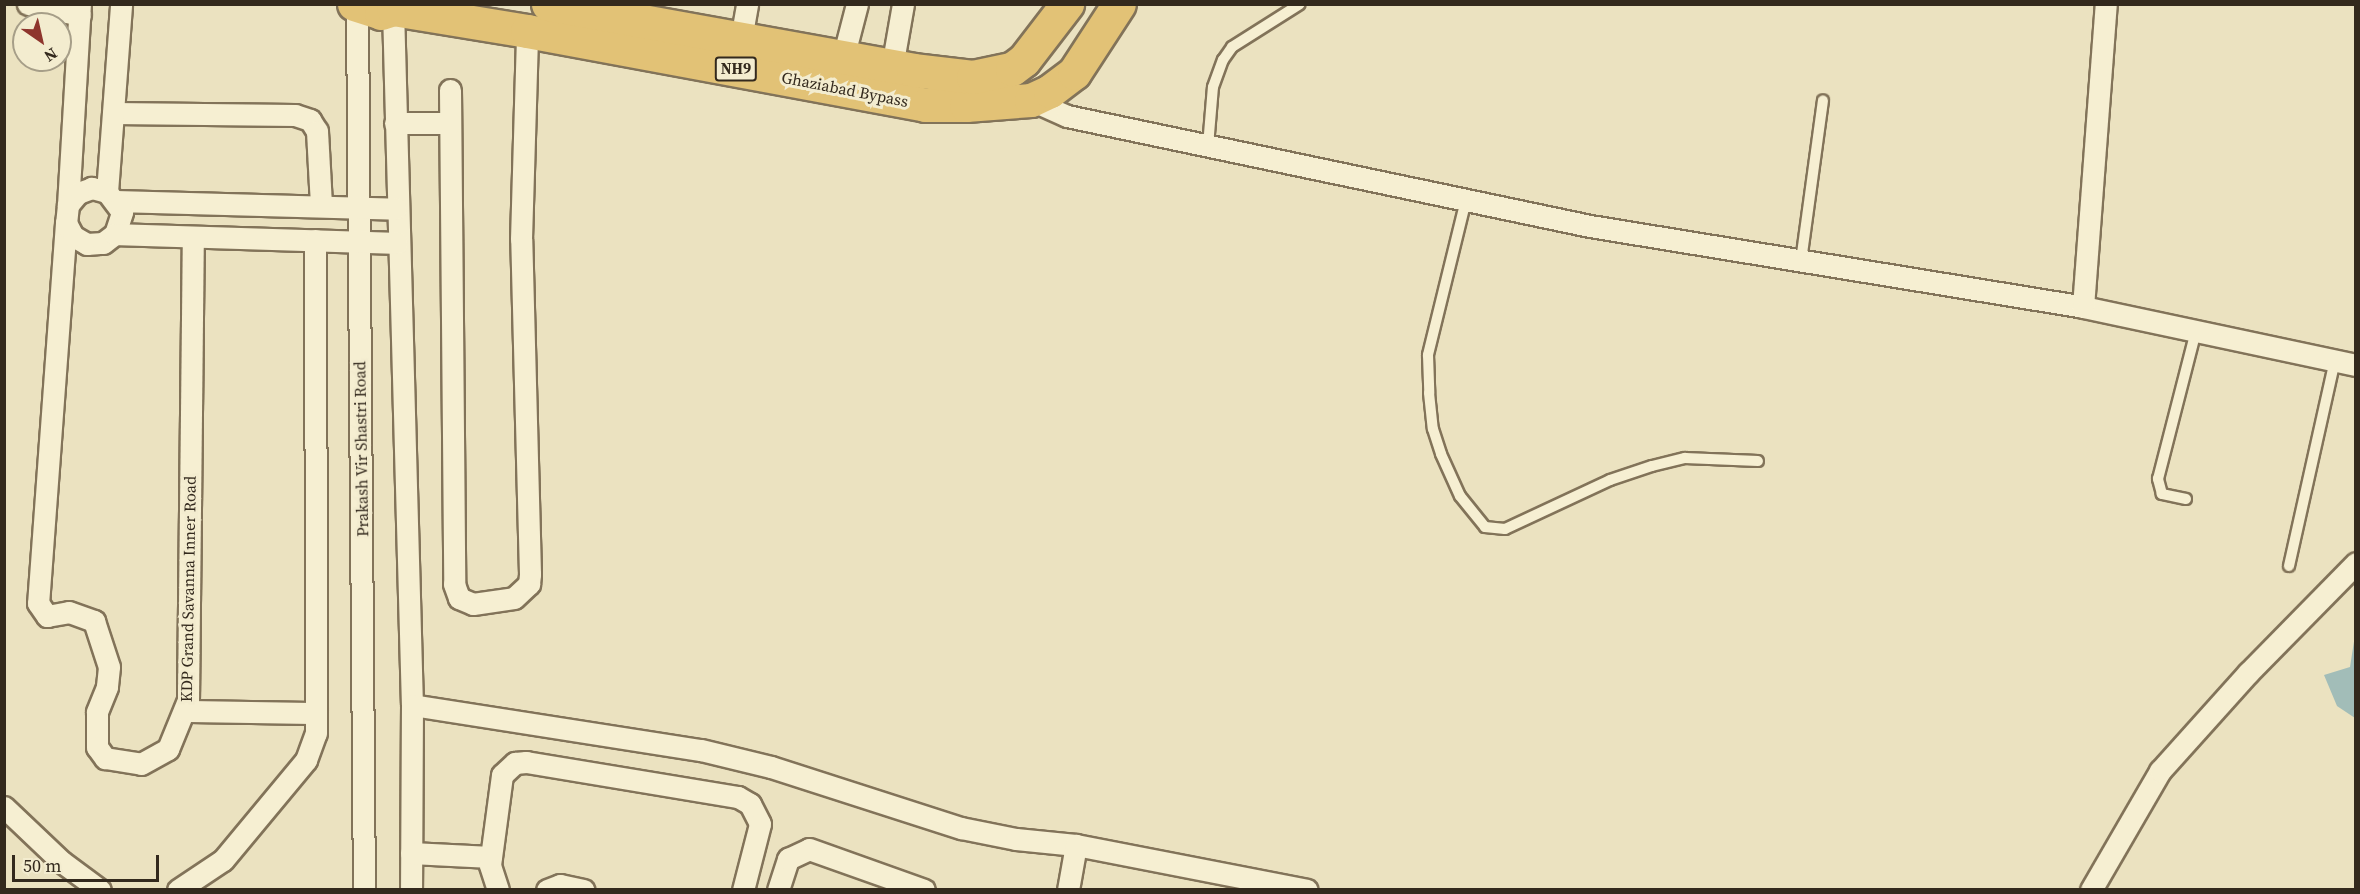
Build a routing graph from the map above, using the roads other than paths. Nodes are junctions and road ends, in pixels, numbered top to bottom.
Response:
1 (28, 4) edge
2 (121, 4) edge
3 (548, 4) edge
4 (747, 4) edge
5 (856, 4) edge
6 (903, 4) edge
7 (1067, 4) edge
8 (1119, 4) edge
9 (1300, 4) edge
10 (2106, 4) edge
11 (356, 6) edge
12 (396, 7) edge
13 (80, 10) edge
14 (622, 10) edge
15 (527, 31) junction
16 (741, 39) junction
17 (843, 58) junction
18 (892, 67) junction
19 (450, 90) dead end
20 (1031, 100) junction
21 (1823, 100) dead end
22 (113, 112) junction
23 (395, 123) junction
24 (450, 123) junction
25 (1208, 146) junction
26 (112, 196) junction
27 (1466, 200) junction
28 (321, 204) junction
29 (358, 209) junction
30 (396, 209) junction
31 (67, 214) junction
32 (116, 234) junction
33 (193, 237) junction
34 (315, 240) junction
35 (358, 242) junction
36 (398, 243) junction
37 (1801, 261) junction
38 (2083, 307) junction
39 (2196, 331) junction
40 (2345, 362) edge
41 (1758, 461) dead end
42 (2186, 499) dead end
43 (2355, 563) edge
44 (2289, 566) dead end
45 (412, 705) junction
46 (185, 711) junction
47 (316, 713) junction
48 (4, 807) edge
49 (1076, 845) junction
50 (411, 853) junction
51 (492, 857) junction
52 (100, 890) edge
53 (178, 890) edge
54 (364, 890) edge
55 (411, 890) edge
56 (498, 890) edge
57 (547, 890) edge
58 (583, 890) edge
59 (743, 890) edge
60 (778, 890) edge
61 (924, 890) edge
62 (1068, 890) edge
63 (1307, 890) edge
64 (2091, 890) edge

1 - 13 street
2 - 22 street
3 - 14 highway, Ghaziabad Bypass / NH9
4 - 16 street
5 - 17 street
6 - 18 street
7 - 18 highway, Ghaziabad Bypass / NH9
8 - 20 highway, Ghaziabad Bypass / NH9
9 - 25 lane
10 - 38 street
11 - 12 highway, Ghaziabad Bypass / NH9
11 - 29 street, Prakash Vir Shastri Road
12 - 15 highway, Ghaziabad Bypass / NH9
12 - 23 street
13 - 31 street
14 - 16 highway, Ghaziabad Bypass / NH9
15 - 20 highway, Ghaziabad Bypass / NH9
15 - 24 street
16 - 17 highway, Ghaziabad Bypass / NH9
17 - 18 highway, Ghaziabad Bypass / NH9
19 - 24 street
20 - 25 street
21 - 37 lane
22 - 26 street
22 - 28 street
23 - 24 street
23 - 30 street
25 - 27 street
26 - 28 street
26 - 31 street
26 - 32 street
27 - 37 street
27 - 41 lane
28 - 29 street
29 - 30 street
29 - 35 street, Prakash Vir Shastri Road
30 - 36 street
31 - 32 street
31 - 46 street, KDP Grand Savanna Inner Road
32 - 33 street
33 - 34 street
33 - 46 street, KDP Grand Savanna Inner Road
34 - 35 street
34 - 47 street
35 - 36 street
35 - 54 street, Prakash Vir Shastri Road
36 - 45 street
37 - 38 street
38 - 39 street
39 - 40 street
39 - 42 lane
40 - 44 lane
43 - 64 street
45 - 49 street
45 - 50 street
46 - 47 street
47 - 53 street
48 - 52 street
49 - 62 street
49 - 63 street
50 - 51 street
50 - 55 street
51 - 56 street
51 - 59 street
57 - 58 street
60 - 61 street

